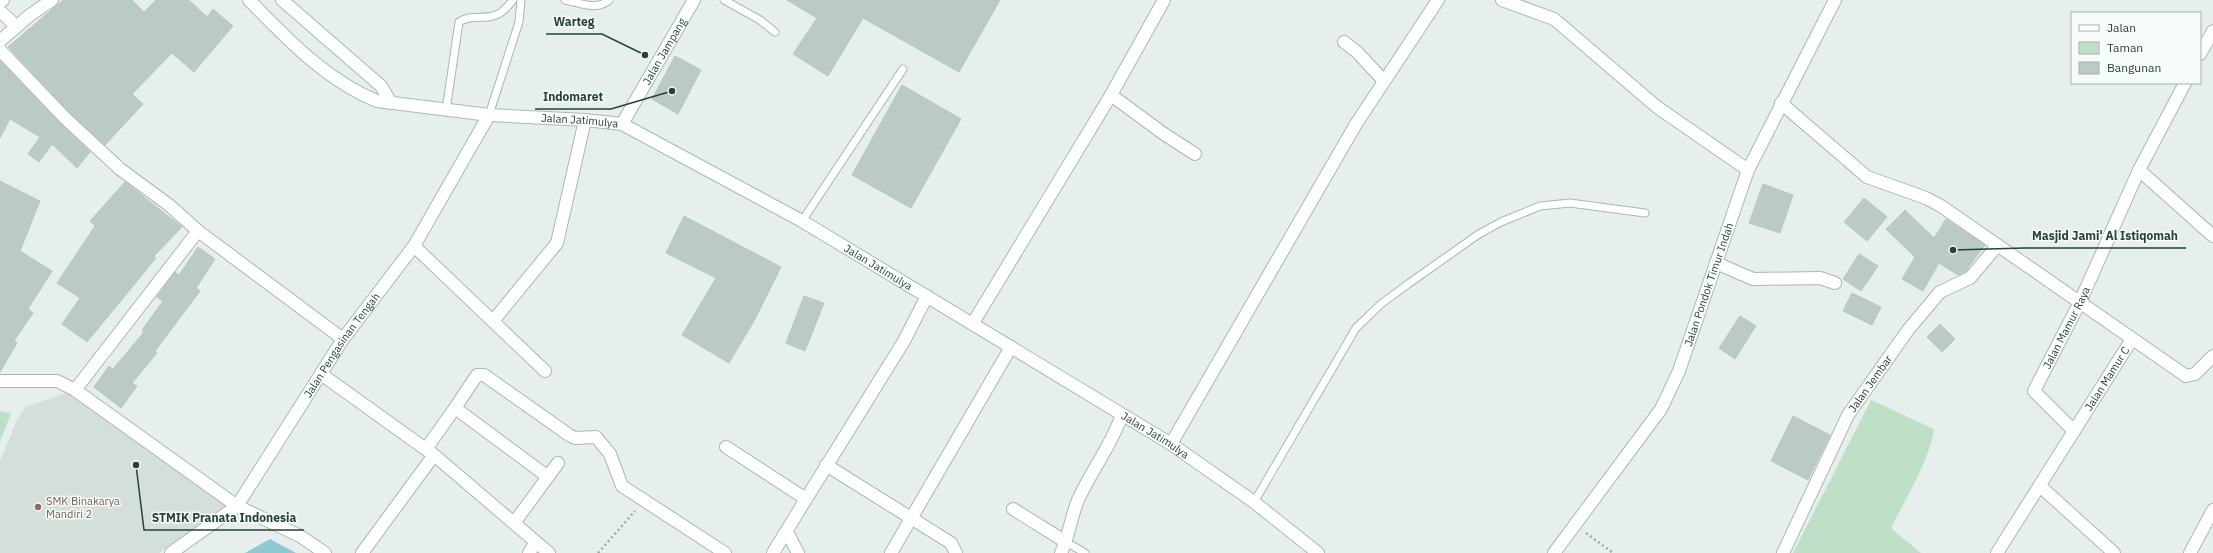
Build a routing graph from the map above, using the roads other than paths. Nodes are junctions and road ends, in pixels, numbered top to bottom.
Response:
1 (3, 0) edge
2 (52, 0) edge
3 (249, 0) edge
4 (282, 0) edge
5 (513, 0) edge
6 (521, 0) edge
7 (565, 0) edge
8 (609, 0) edge
9 (694, 0) edge
10 (724, 0) edge
11 (1164, 0) edge
12 (1438, 0) edge
13 (1502, 0) edge
14 (1835, 0) edge
15 (0, 2) edge
16 (0, 11) edge
17 (16, 26) junction
18 (2213, 31) edge
19 (775, 32) dead end
20 (0, 41) edge
21 (1344, 42) dead end
22 (0, 50) edge
23 (2201, 51) edge
24 (903, 69) dead end
25 (1384, 81) junction
26 (2184, 84) edge
27 (1112, 95) junction
28 (391, 102) junction
29 (1781, 103) junction
30 (446, 110) junction
31 (489, 115) junction
32 (585, 120) junction
33 (622, 124) junction
34 (1195, 154) dead end
35 (1748, 170) junction
36 (2139, 170) junction
37 (1644, 213) dead end
38 (802, 221) junction
39 (198, 231) junction
40 (2213, 236) edge
41 (414, 246) junction
42 (1997, 246) junction
43 (1716, 263) junction
44 (1835, 283) dead end
45 (927, 296) junction
46 (2080, 302) junction
47 (493, 321) junction
48 (973, 323) junction
49 (343, 339) junction
50 (2132, 339) junction
51 (1011, 347) junction
52 (2213, 356) edge
53 (545, 371) dead end
54 (321, 374) junction
55 (0, 381) edge
56 (75, 390) junction
57 (455, 408) junction
58 (1122, 416) junction
59 (2074, 431) junction
60 (1171, 444) junction
61 (726, 447) dead end
62 (430, 452) junction
63 (558, 463) dead end
64 (826, 465) junction
65 (548, 477) junction
66 (2040, 486) junction
67 (806, 499) junction
68 (1254, 502) junction
69 (237, 506) junction
70 (1012, 509) dead end
71 (2213, 510) edge
72 (911, 518) junction
73 (514, 523) junction
74 (2210, 524) edge
75 (787, 532) junction
76 (536, 542) junction
77 (1066, 542) junction
78 (171, 553) edge
79 (325, 553) edge
80 (362, 553) edge
81 (529, 553) edge
82 (549, 553) edge
83 (725, 553) edge
84 (773, 553) edge
85 (798, 553) edge
86 (891, 553) edge
87 (956, 553) edge
88 (1060, 553) edge
89 (1085, 553) edge
90 (1318, 553) edge
91 (1554, 553) edge
92 (1783, 553) edge
93 (1997, 553) edge
94 (2114, 553) edge
95 (2190, 553) edge

1 - 15 street
2 - 17 street
3 - 28 street, Jalan Jatimulya
4 - 28 street
5 - 30 lane
6 - 31 lane
7 - 8 lane
9 - 33 street, Jalan Jampang
10 - 19 lane
11 - 27 street
12 - 25 street
13 - 35 street
14 - 29 street, Jalan Pondok Timur Indah
16 - 17 street
17 - 20 street
18 - 23 street
21 - 25 street
22 - 39 street
24 - 38 lane
25 - 60 street
26 - 36 street, Jalan Mamur Raya
27 - 34 street
27 - 48 street
28 - 30 street, Jalan Jatimulya
29 - 35 street, Jalan Pondok Timur Indah
29 - 42 street, Jalan Mamur C
30 - 31 street, Jalan Jatimulya
31 - 32 street, Jalan Jatimulya
31 - 41 street, Jalan Pengasinan Tengah
32 - 33 street, Jalan Jatimulya
32 - 47 street
33 - 38 street, Jalan Jatimulya
35 - 43 street, Jalan Pondok Timur Indah
36 - 40 street
36 - 46 street, Jalan Mamur Raya
37 - 68 lane
38 - 45 street, Jalan Jatimulya
39 - 49 street
39 - 56 street
41 - 47 street
41 - 49 street, Jalan Pengasinan Tengah
42 - 46 street, Jalan Mamur C
42 - 92 street, Jalan Jembar
43 - 44 street
43 - 91 street, Jalan Pondok Timur Indah
45 - 48 street, Jalan Jatimulya
45 - 64 street
46 - 50 street, Jalan Mamur C
46 - 59 street, Jalan Mamur Raya
47 - 53 street
48 - 51 street, Jalan Jatimulya
49 - 54 street, Jalan Pengasinan Tengah
50 - 52 street
50 - 59 street, Jalan Mamur C
51 - 58 street, Jalan Jatimulya
51 - 72 street
54 - 62 street
54 - 69 street, Jalan Pengasinan Tengah
55 - 56 street
56 - 69 street
57 - 62 street
57 - 65 street
57 - 83 street
58 - 60 street, Jalan Jatimulya
58 - 77 street
59 - 66 street
60 - 68 street, Jalan Jatimulya
61 - 67 street
62 - 73 street
62 - 80 street
63 - 65 street
64 - 67 street
64 - 72 street
65 - 73 street
66 - 93 street
66 - 94 street
67 - 75 street
68 - 90 street, Jalan Jatimulya
69 - 78 street, Jalan Pengasinan Tengah
69 - 79 street
70 - 77 street
71 - 74 street
72 - 86 street
72 - 87 street
73 - 76 street
74 - 95 street
75 - 84 street
75 - 85 street
76 - 81 street
76 - 82 street
77 - 88 street
77 - 89 lane

